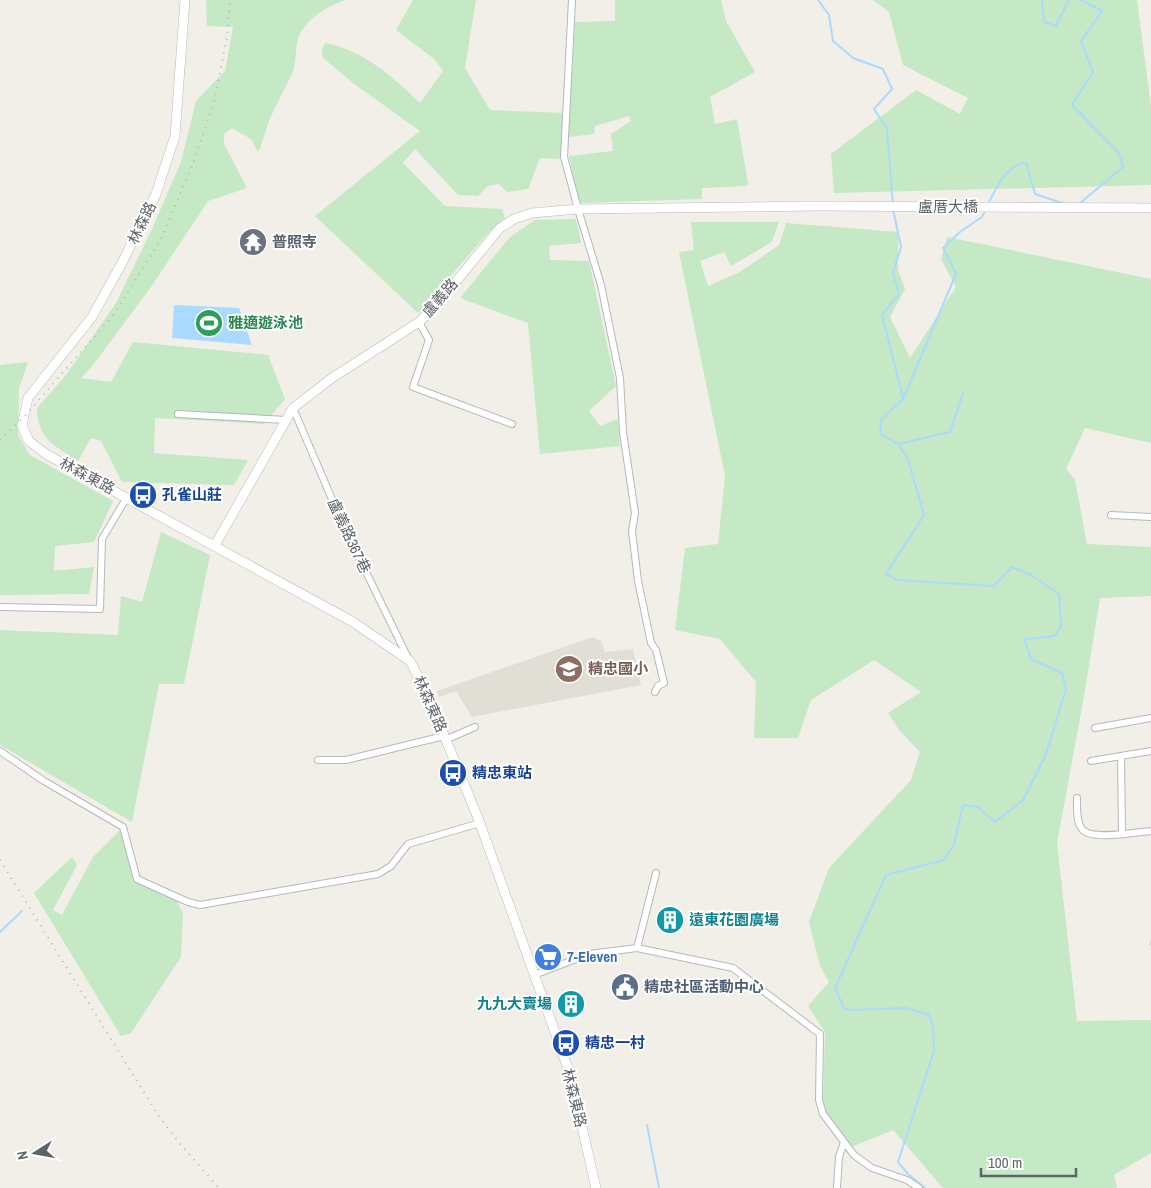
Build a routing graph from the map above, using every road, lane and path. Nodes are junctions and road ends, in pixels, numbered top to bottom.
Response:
1 (185, 0) edge
2 (572, 0) edge
3 (745, 206) joint
4 (1151, 208) edge
5 (578, 209) junction
6 (419, 322) junction
7 (293, 408) junction
8 (178, 414) dead end
9 (24, 417) joint
10 (286, 420) junction
11 (512, 424) dead end
12 (127, 497) junction
13 (1110, 515) dead end
14 (1151, 516) edge
15 (215, 545) junction
16 (0, 607) edge
17 (410, 661) junction
18 (655, 692) dead end
19 (1151, 718) edge
20 (475, 727) dead end
21 (1096, 728) dead end
22 (444, 738) junction
23 (0, 751) edge
24 (1151, 751) edge
25 (1121, 756) junction
26 (318, 760) dead end
27 (1091, 761) dead end
28 (1077, 798) dead end
29 (480, 823) junction
30 (1151, 831) edge
31 (1122, 834) junction
32 (656, 873) dead end
33 (637, 948) junction
34 (534, 975) junction
35 (844, 1142) junction
36 (596, 1188) edge
37 (837, 1188) edge
38 (919, 1188) edge

1 - 9 main road, 林森路
2 - 5 street
3 - 4 main road, 盧厝大橋
3 - 5 main road, 盧義路
5 - 6 main road, 盧義路
5 - 18 street
6 - 7 main road, 盧義路
6 - 11 street
7 - 10 main road, 盧義路
7 - 17 street, 盧義路367巷
8 - 10 street
9 - 12 main road, 林森東路
10 - 15 main road, 盧義路
12 - 15 main road, 林森東路
12 - 16 street
13 - 14 street
15 - 17 main road, 林森東路
17 - 22 main road, 林森東路
19 - 21 street
20 - 22 street
22 - 26 street
22 - 29 main road, 林森東路
23 - 29 street
24 - 25 street
25 - 27 street
25 - 31 street
28 - 31 street
29 - 34 main road, 林森東路
30 - 31 street
32 - 33 street
33 - 34 street
33 - 35 street
34 - 36 main road, 林森東路
35 - 37 street
35 - 38 street

